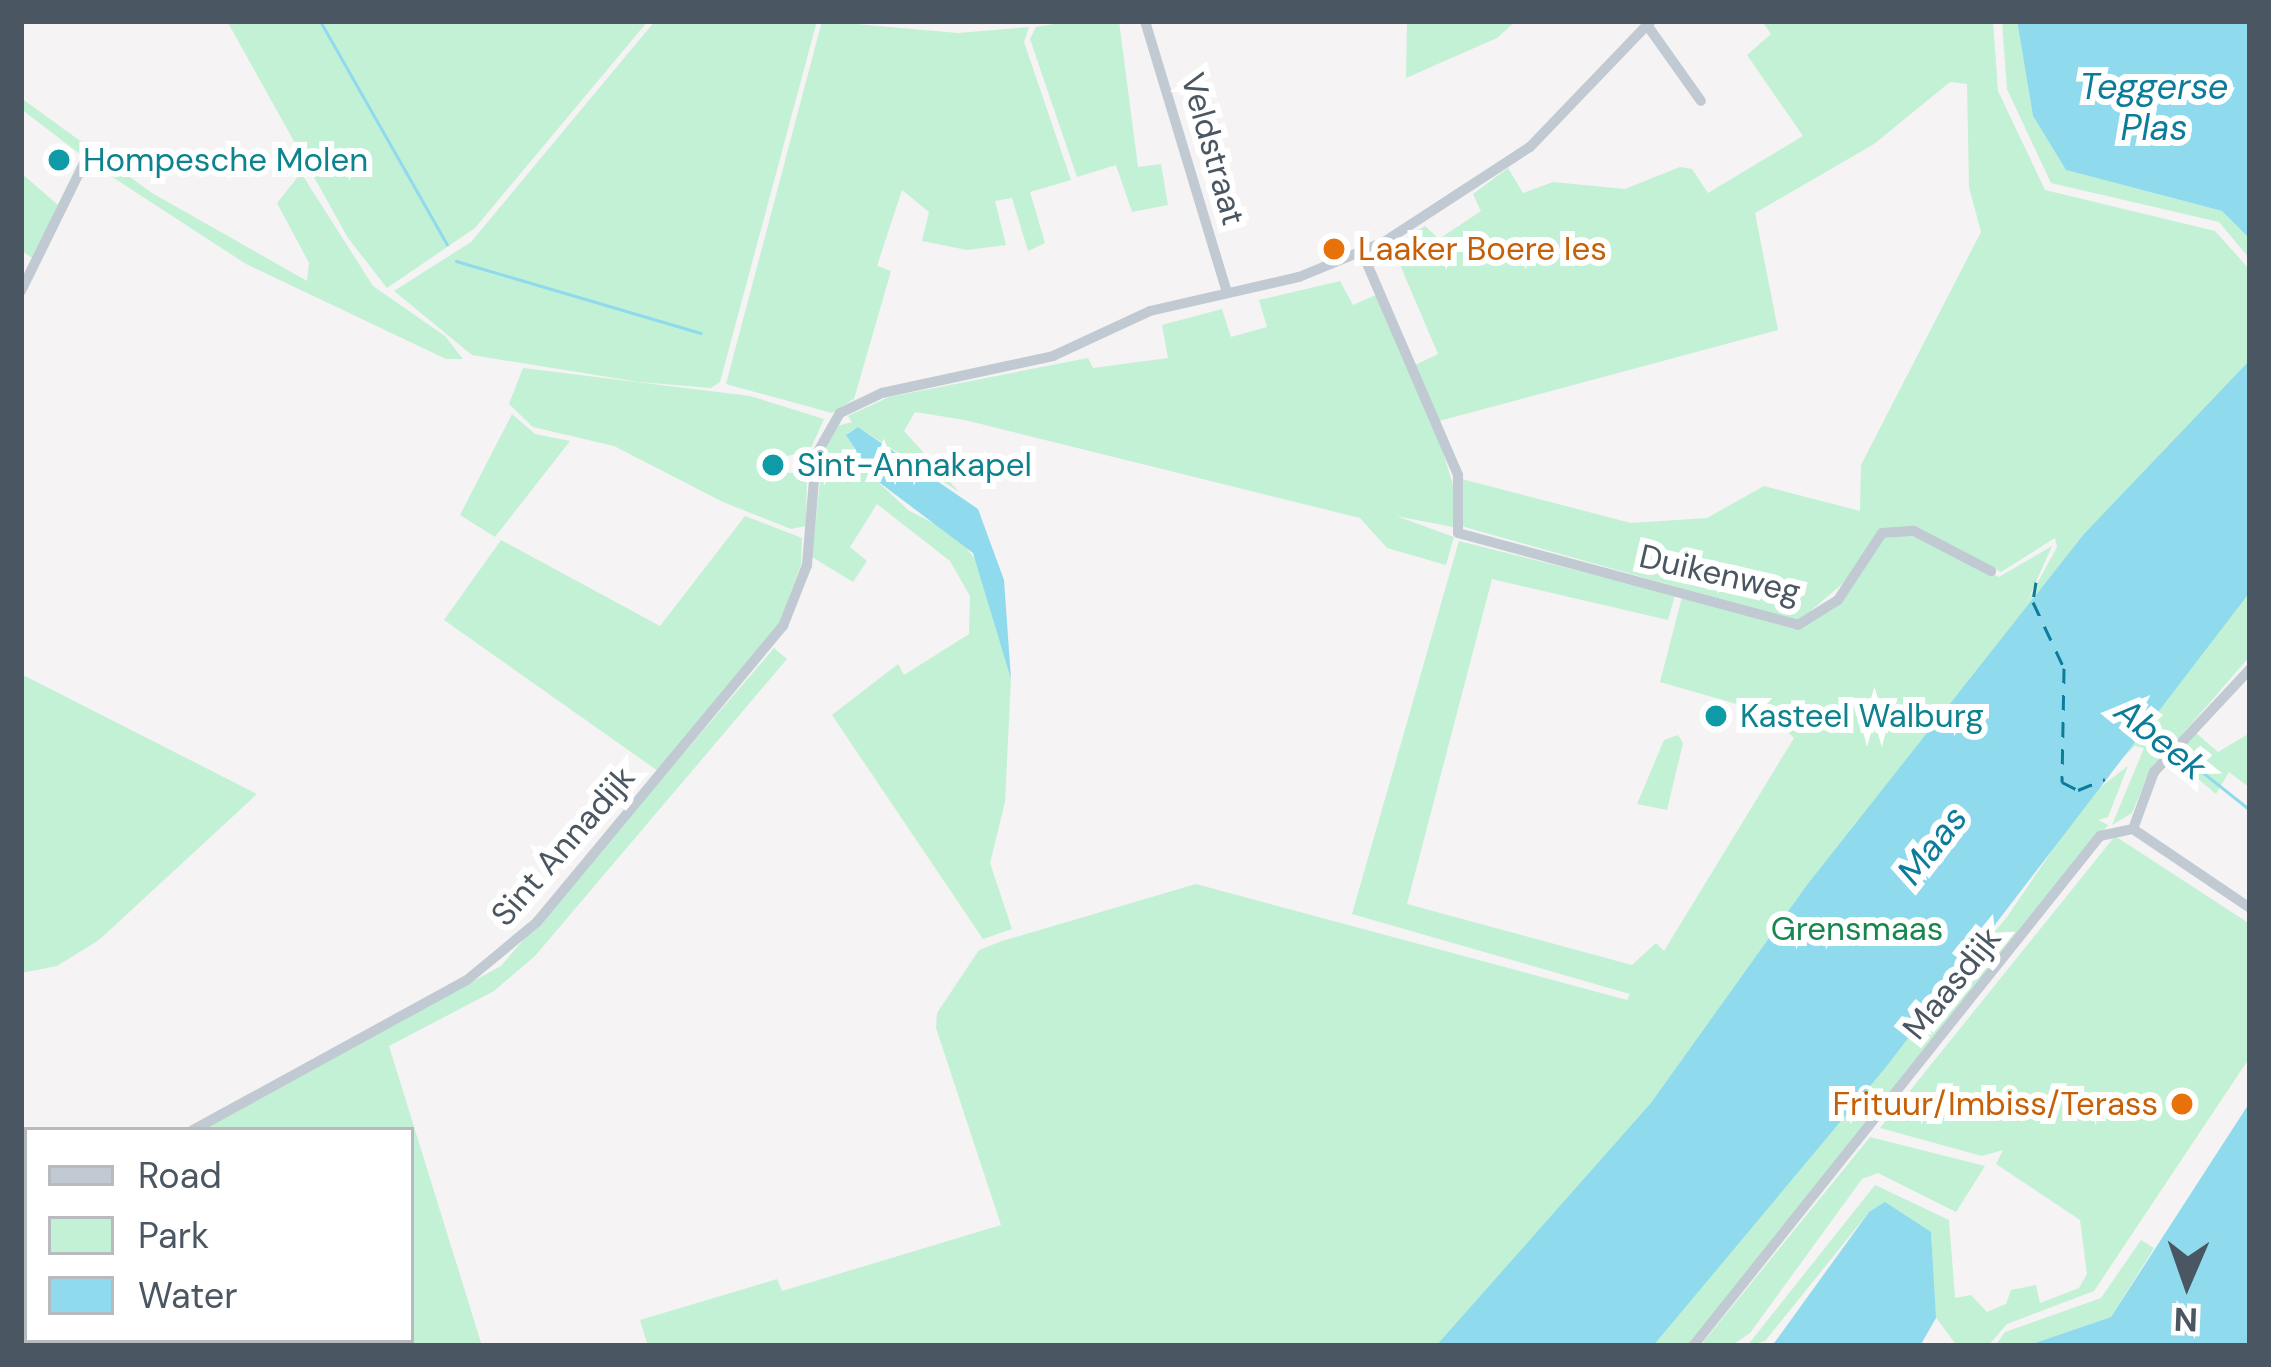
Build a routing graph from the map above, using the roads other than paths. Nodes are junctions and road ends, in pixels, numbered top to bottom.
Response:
1 (1144, 21) edge
2 (1649, 23) edge
3 (1701, 101) dead end
4 (85, 160) dead end
5 (1362, 252) junction
6 (21, 291) edge
7 (1227, 293) junction
8 (1991, 572) dead end
9 (2250, 669) edge
10 (2133, 829) junction
11 (2250, 908) edge
12 (198, 1127) edge
13 (1693, 1346) edge

1 - 7 street, Veldstraat
2 - 3 street
2 - 5 street, Sint Annadijk
4 - 6 street
5 - 7 street, Sint Annadijk
5 - 8 street, Duikenweg
7 - 12 street, Sint Annadijk
9 - 10 street
10 - 11 street
10 - 13 street, Maasdijk

